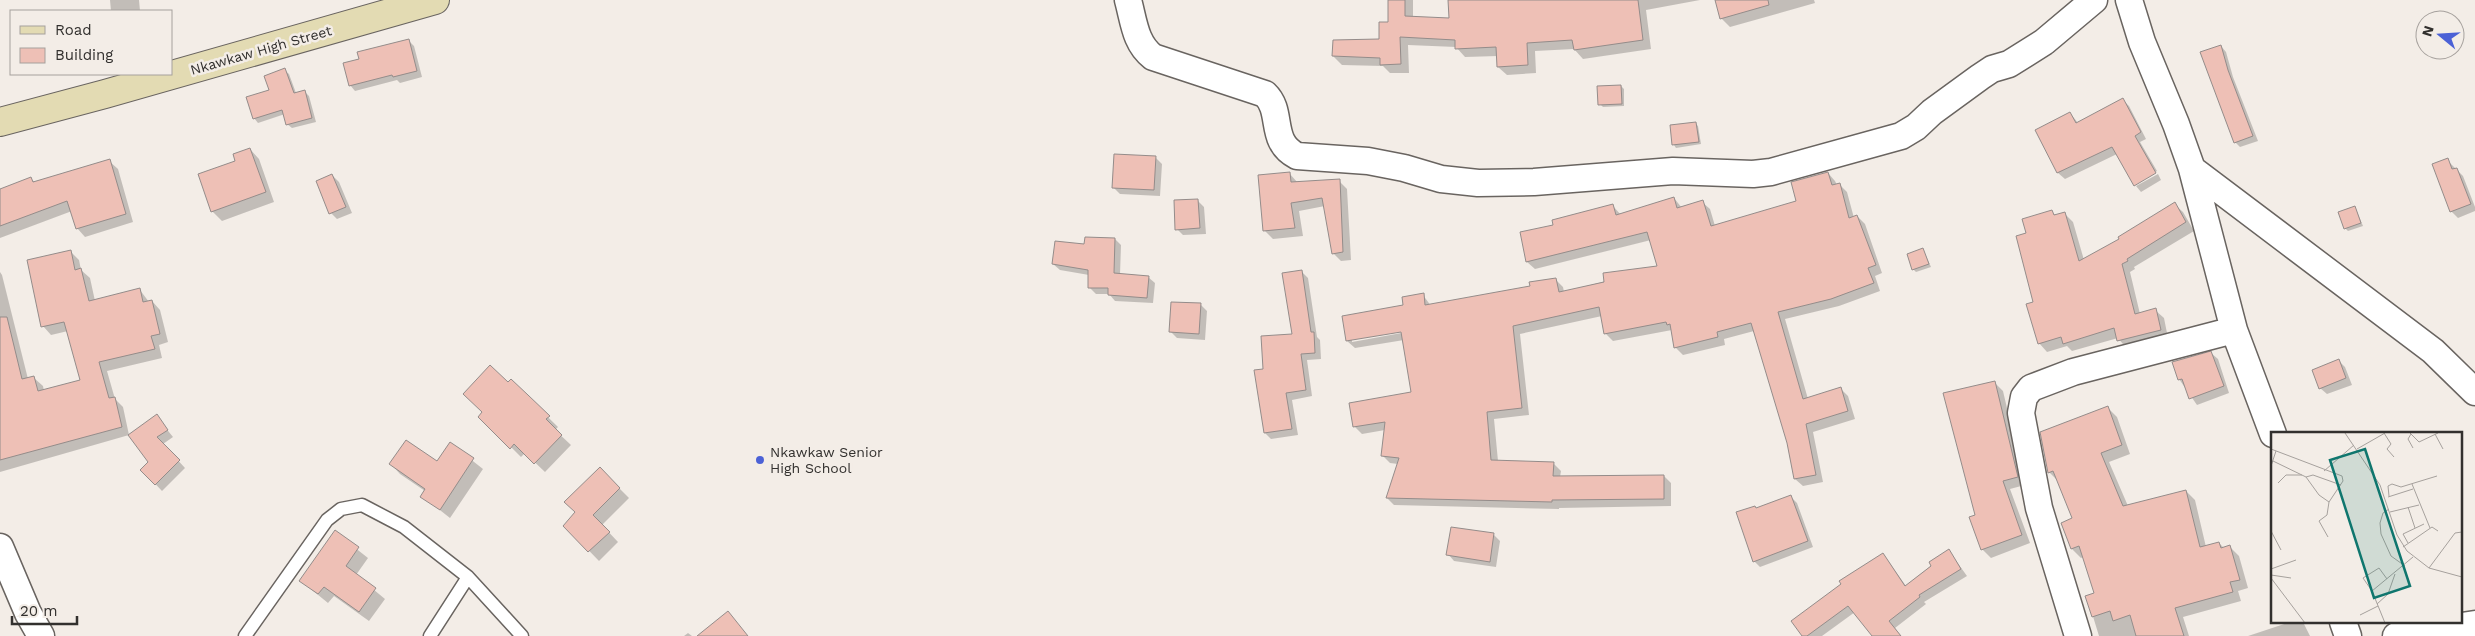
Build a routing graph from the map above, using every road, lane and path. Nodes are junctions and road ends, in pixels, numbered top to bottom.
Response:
1 (435, 0) edge
2 (1128, 0) edge
3 (2094, 0) edge
4 (2130, 0) edge
5 (0, 122) edge
6 (2192, 169) junction
7 (2234, 330) junction
8 (2475, 392) edge
9 (2272, 432) edge
10 (0, 547) edge
11 (468, 577) junction
12 (2344, 624) edge
13 (2475, 624) edge
14 (41, 636) edge
15 (245, 636) edge
16 (430, 636) edge
17 (522, 636) edge
18 (2078, 636) edge
19 (2348, 636) edge
20 (2396, 636) edge

1 - 5 main road, Nkawkaw High Street
2 - 3 street
4 - 6 street
6 - 7 street
6 - 8 street
7 - 9 street
7 - 18 street
10 - 14 street
11 - 15 lane
11 - 16 lane
11 - 17 lane
12 - 19 street
13 - 20 street

